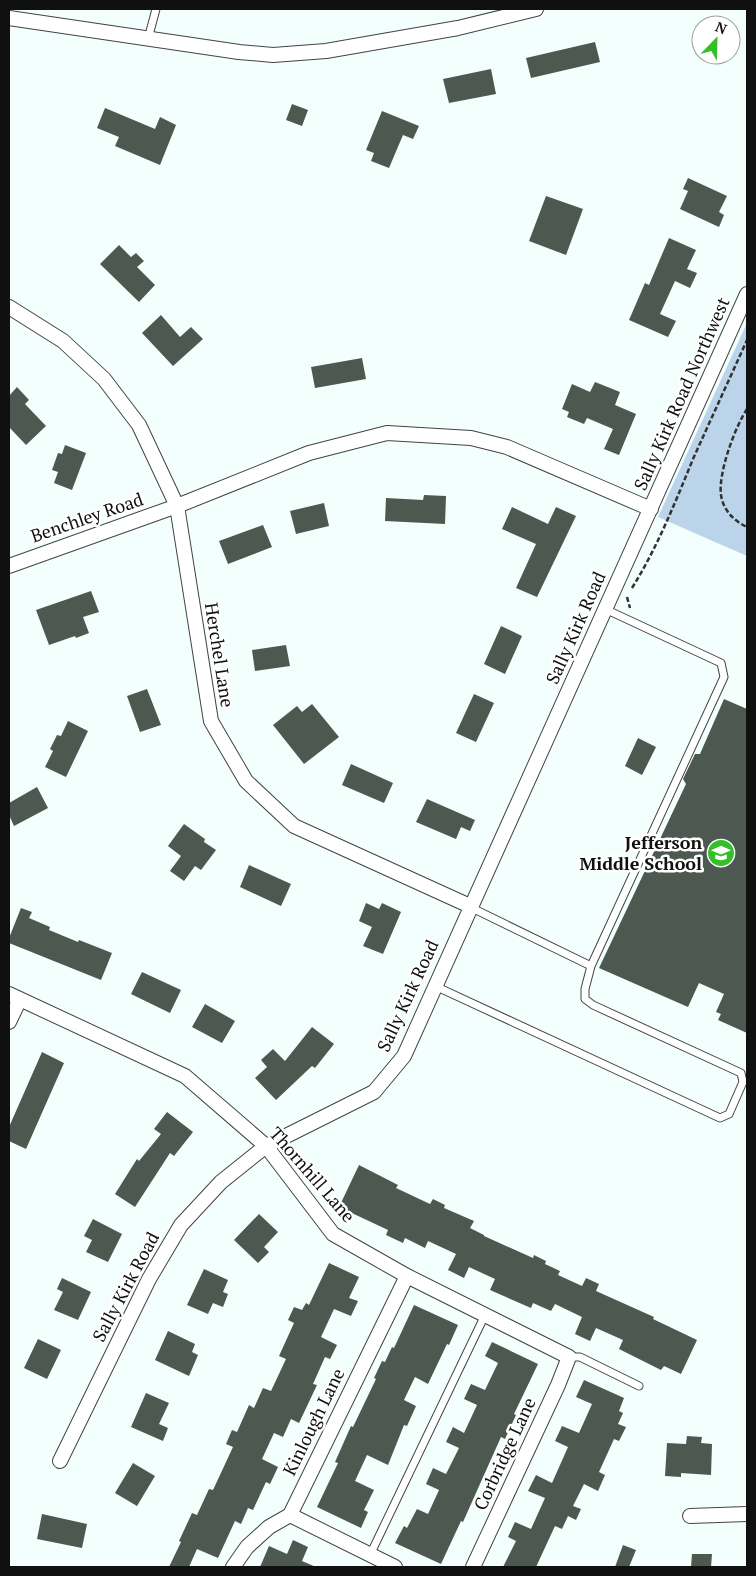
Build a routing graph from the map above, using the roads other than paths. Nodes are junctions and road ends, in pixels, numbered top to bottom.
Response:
1 (156, 9) edge
2 (536, 9) edge
3 (9, 18) edge
4 (148, 39) junction
5 (747, 294) edge
6 (9, 307) edge
7 (177, 506) junction
8 (651, 508) junction
9 (9, 566) edge
10 (605, 609) junction
11 (470, 906) junction
12 (591, 966) junction
13 (434, 986) junction
14 (14, 996) edge
15 (9, 1022) edge
16 (266, 1146) junction
17 (407, 1276) junction
18 (485, 1314) junction
19 (569, 1356) junction
20 (639, 1386) dead end
21 (60, 1461) dead end
22 (747, 1514) edge
23 (290, 1515) junction
24 (690, 1516) dead end
25 (370, 1555) junction
26 (233, 1567) edge
27 (395, 1567) edge
28 (473, 1567) edge

1 - 4 lane
2 - 4 street
3 - 4 street
5 - 8 street, Sally Kirk Road Northwest
6 - 7 street, Herchel Lane
7 - 8 street, Benchley Road
7 - 9 street, Benchley Road
7 - 11 street, Herchel Lane
8 - 10 street, Sally Kirk Road
10 - 11 street, Sally Kirk Road
10 - 12 lane
11 - 12 lane
11 - 13 street, Sally Kirk Road
12 - 13 lane
13 - 16 street, Sally Kirk Road
14 - 15 street
14 - 16 street, Thornhill Lane
16 - 17 street, Thornhill Lane
16 - 21 street, Sally Kirk Road
17 - 18 street, Thornhill Lane
17 - 23 street, Kinlough Lane
18 - 19 street, Thornhill Lane
18 - 25 lane
19 - 20 lane
19 - 28 street, Corbridge Lane
22 - 24 street
23 - 25 street
23 - 26 street
25 - 27 street

